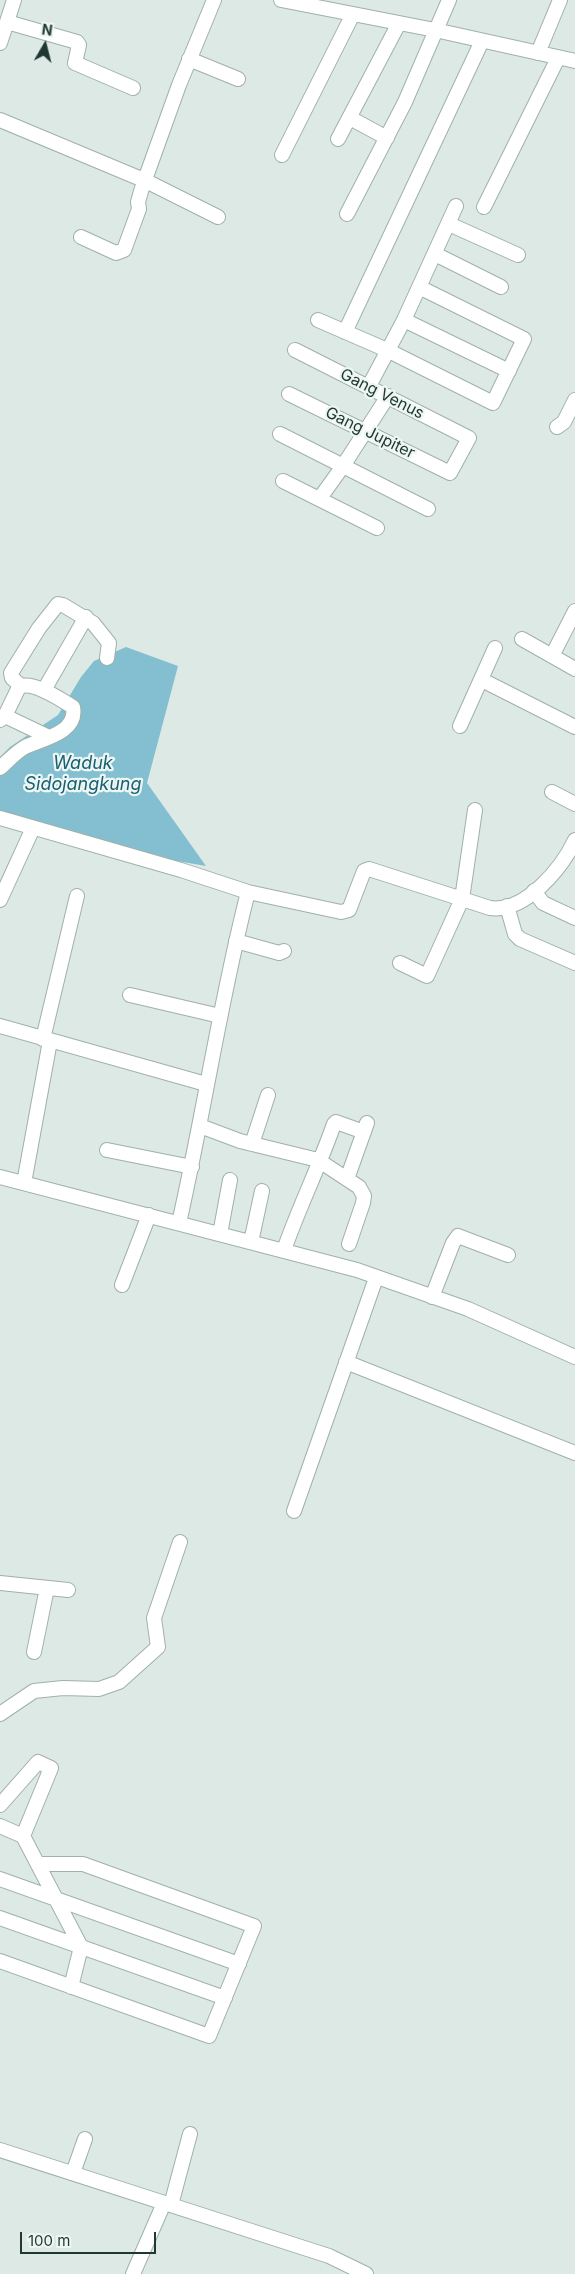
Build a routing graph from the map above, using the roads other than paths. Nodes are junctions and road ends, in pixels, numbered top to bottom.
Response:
1 (14, 0) edge
2 (214, 0) edge
3 (280, 0) edge
4 (449, 0) edge
5 (560, 0) edge
6 (304, 2) edge
7 (353, 14) junction
8 (7, 22) junction
9 (398, 25) junction
10 (435, 30) junction
11 (482, 41) junction
12 (0, 43) edge
13 (538, 53) junction
14 (558, 58) junction
15 (189, 59) junction
16 (575, 62) edge
17 (238, 79) dead end
18 (132, 88) dead end
19 (350, 118) junction
20 (0, 120) edge
21 (387, 138) junction
22 (338, 139) dead end
23 (282, 155) dead end
24 (146, 181) junction
25 (456, 206) dead end
26 (484, 207) dead end
27 (347, 214) dead end
28 (218, 217) dead end
29 (449, 224) junction
30 (81, 237) dead end
31 (435, 254) junction
32 (518, 255) dead end
33 (419, 287) junction
34 (501, 287) dead end
35 (318, 320) dead end
36 (404, 320) junction
37 (345, 332) junction
38 (295, 350) dead end
39 (387, 350) junction
40 (509, 371) junction
41 (369, 386) junction
42 (289, 394) dead end
43 (388, 396) junction
44 (575, 400) edge
45 (556, 427) dead end
46 (366, 430) junction
47 (280, 434) dead end
48 (344, 466) junction
49 (450, 473) joint
50 (283, 481) dead end
51 (320, 498) junction
52 (428, 509) dead end
53 (377, 528) dead end
54 (575, 611) edge
55 (86, 617) junction
56 (522, 638) dead end
57 (495, 648) dead end
58 (552, 656) junction
59 (107, 658) dead end
60 (575, 669) edge
61 (482, 680) junction
62 (21, 686) junction
63 (44, 690) junction
64 (3, 718) edge
65 (460, 726) dead end
66 (575, 727) edge
67 (49, 737) junction
68 (0, 768) edge
69 (552, 792) dead end
70 (575, 804) edge
71 (475, 810) dead end
72 (0, 818) edge
73 (32, 828) junction
74 (575, 840) edge
75 (534, 891) junction
76 (248, 892) junction
77 (77, 896) dead end
78 (462, 899) junction
79 (0, 900) edge
80 (507, 906) junction
81 (575, 918) edge
82 (236, 941) junction
83 (284, 951) dead end
84 (575, 962) edge
85 (400, 963) dead end
86 (130, 995) dead end
87 (220, 1016) junction
88 (0, 1026) edge
89 (47, 1040) junction
90 (206, 1084) junction
91 (268, 1095) dead end
92 (200, 1126) junction
93 (252, 1144) junction
94 (107, 1150) dead end
95 (321, 1162) junction
96 (192, 1167) junction
97 (0, 1177) edge
98 (347, 1179) junction
99 (230, 1180) dead end
100 (24, 1183) junction
101 (262, 1191) dead end
102 (149, 1215) junction
103 (178, 1223) junction
104 (220, 1234) junction
105 (251, 1242) junction
106 (349, 1244) dead end
107 (284, 1250) junction
108 (508, 1255) dead end
109 (376, 1278) junction
110 (122, 1285) dead end
111 (432, 1297) junction
112 (575, 1357) edge
113 (346, 1362) junction
114 (575, 1454) edge
115 (294, 1511) dead end
116 (180, 1542) dead end
117 (0, 1582) edge
118 (48, 1588) junction
119 (68, 1590) dead end
120 (34, 1652) dead end
121 (1, 1710) edge
122 (0, 1805) edge
123 (0, 1826) edge
124 (23, 1836) junction
125 (38, 1864) junction
126 (0, 1879) edge
127 (56, 1899) junction
128 (0, 1918) edge
129 (81, 1947) junction
130 (0, 1961) edge
131 (239, 1964) junction
132 (71, 1987) junction
133 (225, 1998) junction
134 (190, 2134) dead end
135 (85, 2140) dead end
136 (0, 2150) edge
137 (73, 2173) junction
138 (167, 2204) junction
139 (133, 2274) edge
140 (366, 2274) edge

1 - 8 street
2 - 15 street
3 - 6 street
4 - 10 street
5 - 13 street
6 - 7 street
7 - 9 street
7 - 23 street
8 - 12 street
8 - 18 street
9 - 10 street
9 - 19 street
10 - 11 street
10 - 21 street
11 - 13 street
11 - 37 street
13 - 14 street
14 - 16 street
14 - 26 street
15 - 17 street
15 - 24 street
19 - 21 street
19 - 22 street
20 - 24 street
21 - 27 street
24 - 28 street
24 - 30 street
25 - 29 street
29 - 31 street
29 - 32 street
31 - 33 street
31 - 34 street
33 - 36 street
33 - 40 street
35 - 37 street
36 - 39 street
36 - 40 street
37 - 39 street
38 - 41 street, Gang Venus
39 - 40 street
39 - 41 street
41 - 43 street, Gang Venus
42 - 46 street, Gang Jupiter
43 - 46 street
43 - 49 street, Gang Venus
44 - 45 street
46 - 48 street
46 - 49 street, Gang Jupiter
47 - 48 street
48 - 51 street
48 - 52 street
50 - 51 street
51 - 53 street
54 - 58 street
55 - 59 street
55 - 62 street
55 - 63 street
56 - 58 street
57 - 61 street
58 - 60 street
61 - 65 street
61 - 66 street
62 - 63 street
62 - 64 street
63 - 67 street
64 - 67 street
67 - 68 street
69 - 70 street
71 - 78 street
72 - 73 street
73 - 76 street
73 - 79 street
74 - 75 street
75 - 80 street
75 - 81 street
76 - 78 street
76 - 82 street
77 - 89 street
78 - 80 street
78 - 85 street
80 - 84 street
82 - 83 street
82 - 87 street
86 - 87 street
87 - 90 street
88 - 89 street
89 - 90 street
89 - 100 street
90 - 92 street
91 - 93 street
92 - 93 street
92 - 96 street
93 - 95 street
94 - 96 street
95 - 98 street
95 - 98 street
95 - 107 street
96 - 103 street
97 - 100 street
98 - 106 street
99 - 104 street
100 - 102 street
101 - 105 street
102 - 103 street
102 - 110 street
103 - 104 street
104 - 105 street
105 - 107 street
107 - 109 street
108 - 111 street
109 - 111 street
109 - 113 street
111 - 112 street
113 - 114 street
113 - 115 street
116 - 121 street
117 - 118 street
118 - 119 street
118 - 120 street
122 - 124 street
123 - 124 street
124 - 125 street
125 - 127 street
125 - 131 street
126 - 127 street
127 - 129 street
127 - 131 street
128 - 129 street
129 - 132 street
129 - 133 street
130 - 132 street
131 - 133 street
132 - 133 street
134 - 138 street
135 - 137 street
136 - 137 street
137 - 138 street
138 - 139 street
138 - 140 street

